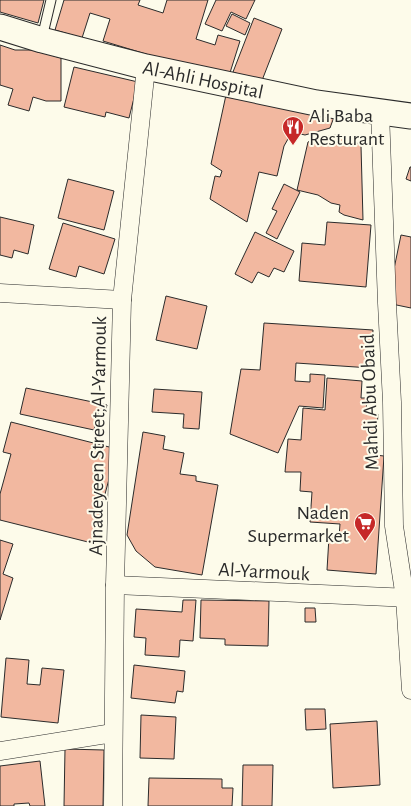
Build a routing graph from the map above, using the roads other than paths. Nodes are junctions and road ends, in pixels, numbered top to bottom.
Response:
1 (51, 0) edge
2 (0, 27) edge
3 (42, 40) junction
4 (146, 67) junction
5 (380, 112) junction
6 (411, 116) edge
7 (0, 293) edge
8 (122, 300) junction
9 (115, 585) junction
10 (408, 598) edge
11 (411, 690) edge
12 (113, 733) junction
13 (0, 752) edge
14 (113, 806) edge

1 - 3 lane
2 - 3 street, Al-Ahli Hospital
3 - 4 street, Al-Ahli Hospital
4 - 5 street, Al-Ahli Hospital
4 - 8 street, Ajnadeyeen Street;Al-Yarmouk
5 - 6 street, Al-Ahli Hospital
5 - 10 street, Mahdi Abu Obaid
7 - 8 street
8 - 9 street, Ajnadeyeen Street;Al-Yarmouk
9 - 10 street, Al-Yarmouk
9 - 12 street, Ajnadeyeen Street;Al-Yarmouk
10 - 11 street, Mahdi Abu Obaid
12 - 13 street
12 - 14 street, Ajnadeyeen Street;Al-Yarmouk

